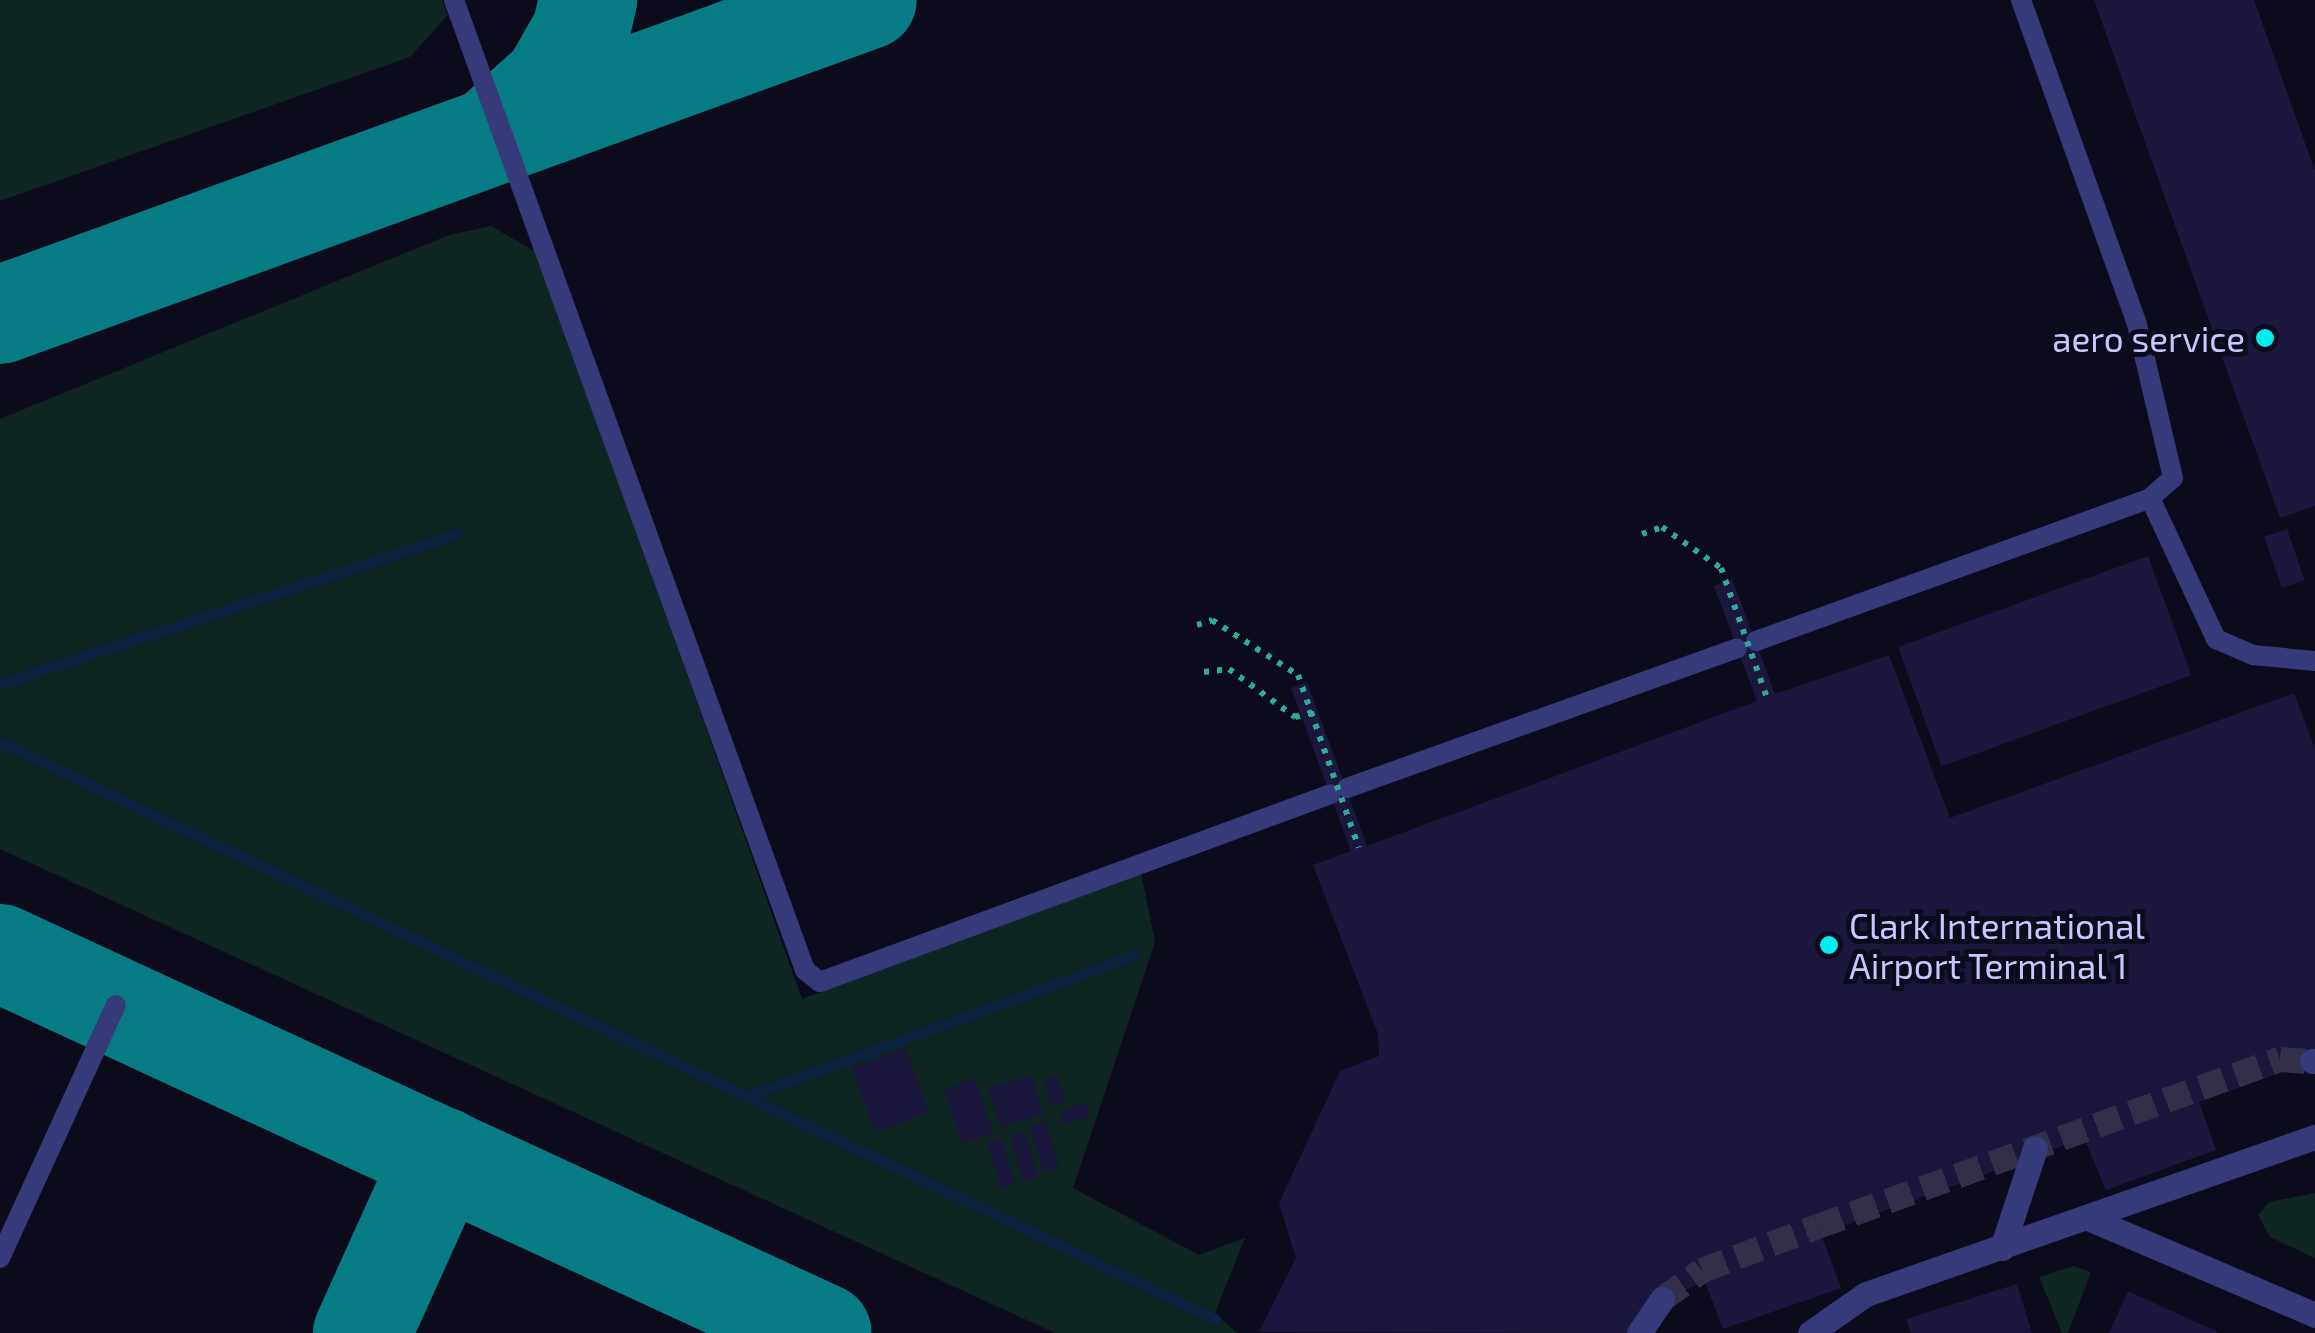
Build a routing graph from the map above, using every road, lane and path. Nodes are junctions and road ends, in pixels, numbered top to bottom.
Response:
1 (454, 0) edge
2 (2021, 0) edge
3 (2150, 498) junction
4 (1642, 534) dead end
5 (1197, 625) dead end
6 (2315, 661) edge
7 (1204, 672) dead end
8 (1766, 698) dead end
9 (1312, 712) junction
10 (1360, 848) dead end
11 (116, 1006) dead end
12 (2315, 1137) edge
13 (2035, 1148) dead end
14 (2088, 1218) junction
15 (2002, 1248) junction
16 (0, 1258) edge
17 (1662, 1299) tunnel mouth
18 (2315, 1315) edge
19 (1639, 1333) edge
20 (1810, 1333) edge

1 - 3 lane
2 - 3 lane
3 - 6 lane
4 - 8 path, bridge
5 - 9 path, bridge
7 - 9 path
9 - 10 path, bridge
11 - 16 lane
12 - 14 street
13 - 15 street
14 - 15 street
14 - 18 street
15 - 20 street
17 - 19 street

